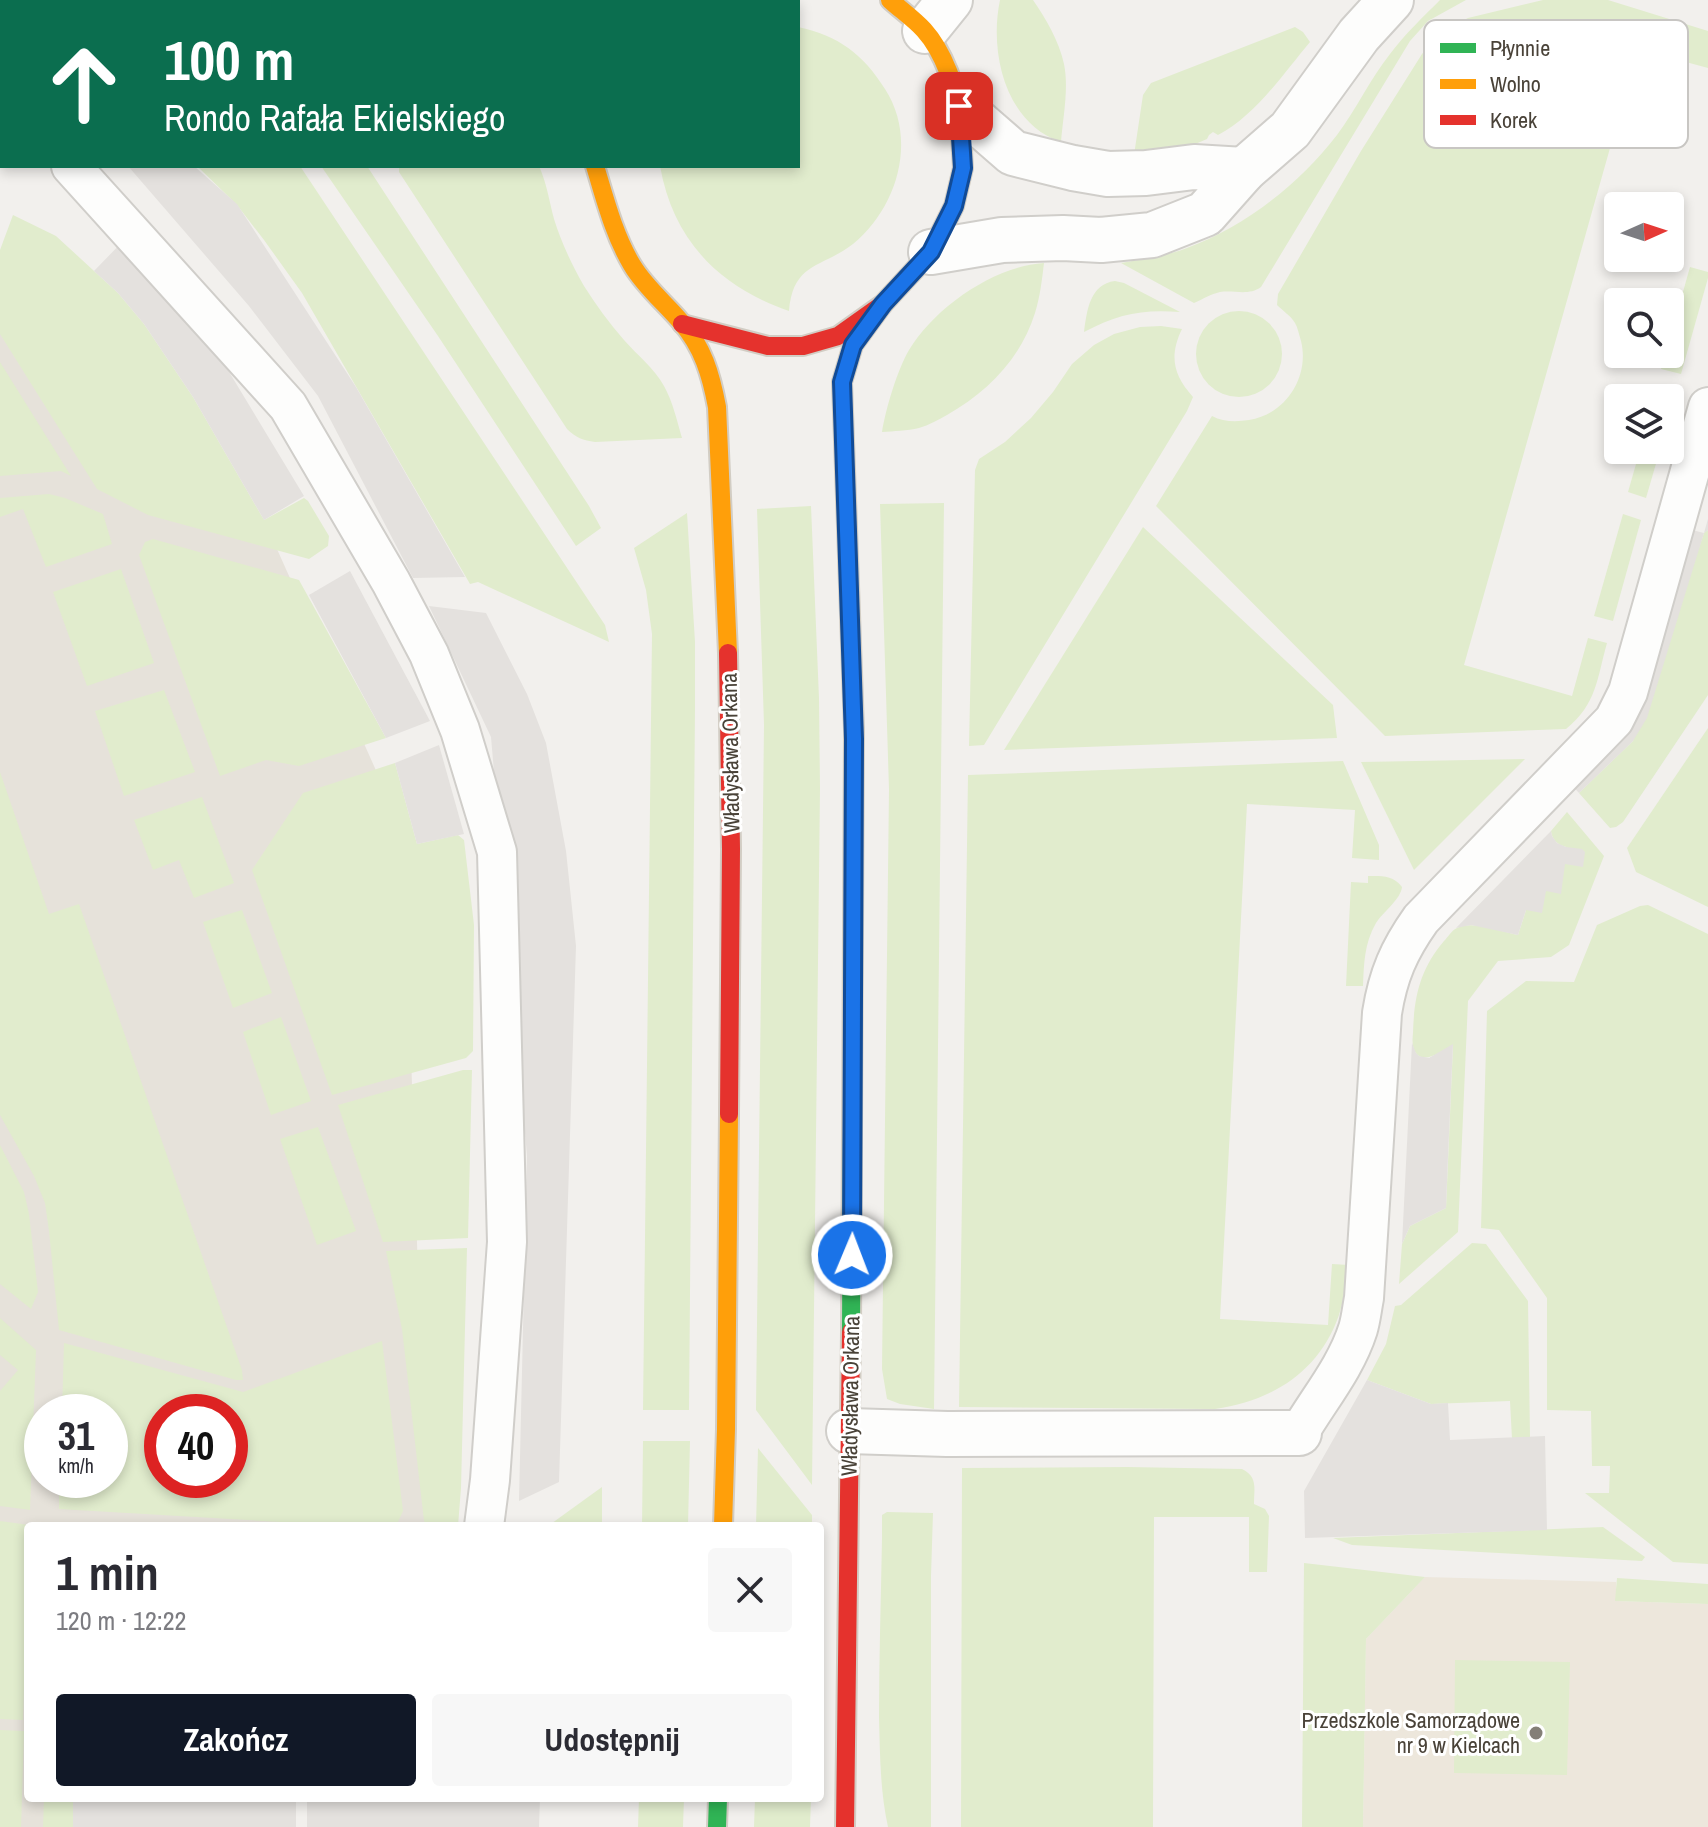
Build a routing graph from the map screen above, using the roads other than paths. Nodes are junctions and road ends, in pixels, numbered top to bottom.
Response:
1 (890, 0) edge
2 (1391, 0) edge
3 (937, 16) edge
4 (959, 106) junction
5 (73, 168) edge
6 (596, 168) edge
7 (613, 168) edge
8 (1244, 170) junction
9 (605, 199) junction
10 (931, 252) junction
11 (883, 304) junction
12 (682, 324) junction
13 (1708, 407) edge
14 (849, 1431) junction
15 (1299, 1433) joint
16 (485, 1522) edge
17 (723, 1522) edge
18 (718, 1802) edge
19 (717, 1827) edge
20 (845, 1827) edge

1 - 3 street
2 - 8 street
3 - 4 street
4 - 8 street
4 - 10 street
5 - 16 lane
6 - 9 street, Władysława Orkana
7 - 9 street
8 - 10 street
9 - 12 street, Władysława Orkana
10 - 11 street
11 - 12 street
11 - 14 street, Władysława Orkana
12 - 17 street, Władysława Orkana
13 - 15 lane
14 - 15 street
14 - 20 street, Władysława Orkana
18 - 19 street

